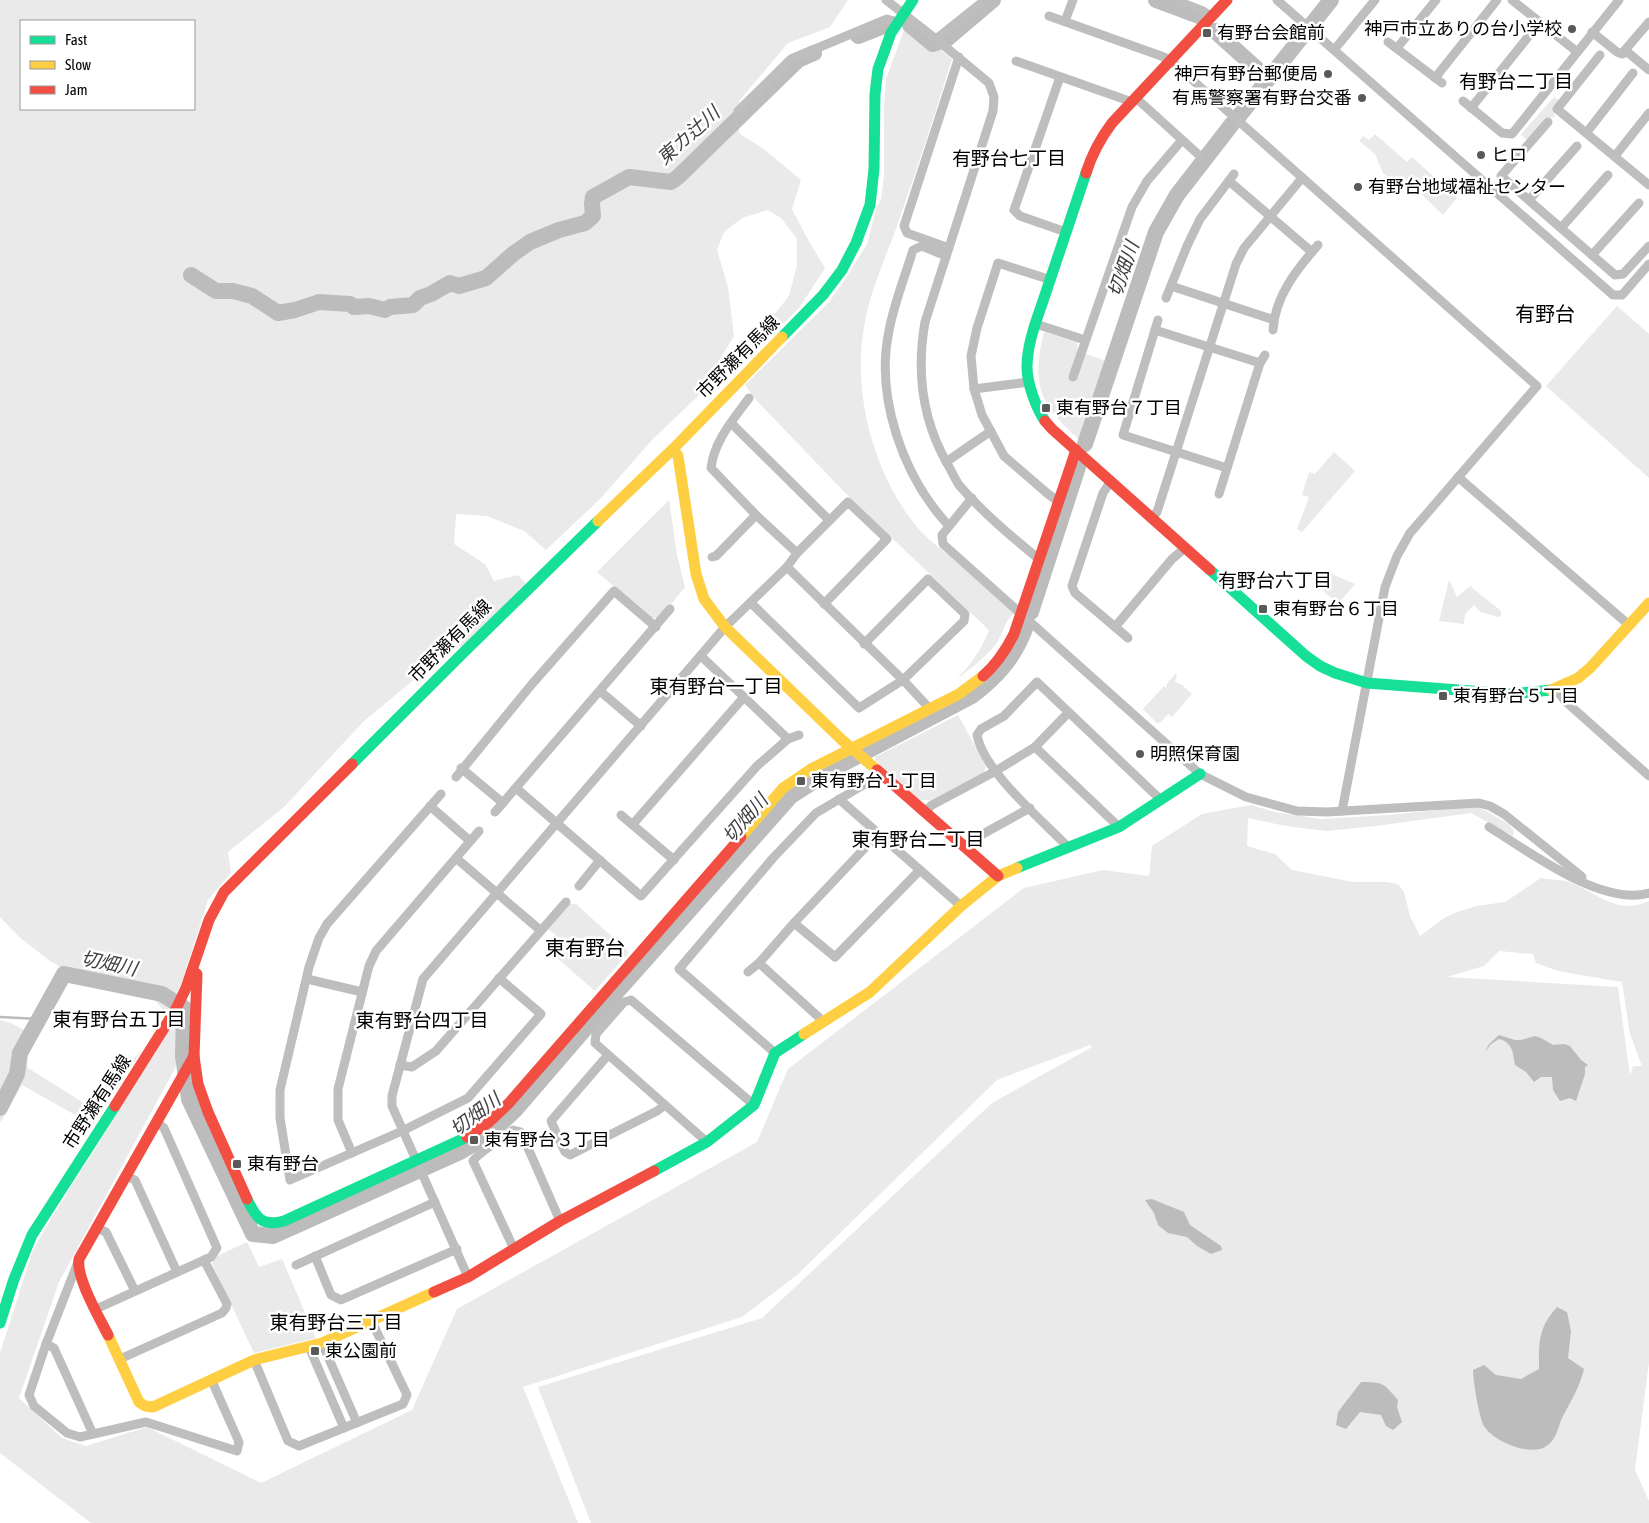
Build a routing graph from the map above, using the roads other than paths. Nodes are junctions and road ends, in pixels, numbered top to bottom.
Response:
1 (886, 0) edge
2 (913, 0) edge
3 (985, 0) edge
4 (1073, 0) edge
5 (1175, 0) edge
6 (1227, 0) edge
7 (1277, 0) edge
8 (1375, 0) edge
9 (1436, 0) edge
10 (1497, 0) edge
11 (1512, 0) edge
12 (1618, 0) edge
13 (1049, 16) dead end
14 (901, 17) junction
15 (1212, 17) junction
16 (1065, 21) junction
17 (1540, 22) junction
18 (1649, 22) edge
19 (1592, 32) junction
20 (936, 39) junction
21 (1388, 42) dead end
22 (1397, 48) junction
23 (1334, 50) junction
24 (1576, 51) junction
25 (1627, 52) junction
26 (1600, 55) dead end
27 (959, 57) junction
28 (1016, 60) dead end
29 (1171, 61) junction
30 (1649, 70) edge
31 (1633, 73) dead end
32 (1060, 77) junction
33 (1134, 100) junction
34 (1463, 101) dead end
35 (1471, 108) junction
36 (738, 111) dead end
37 (1649, 113) edge
38 (1548, 122) dead end
39 (1586, 132) junction
40 (1182, 140) junction
41 (1577, 146) dead end
42 (1200, 156) dead end
43 (1615, 156) junction
44 (1608, 175) dead end
45 (1302, 178) junction
46 (1648, 184) edge
47 (1529, 200) junction
48 (1639, 202) dead end
49 (1270, 216) junction
50 (1561, 228) junction
51 (1066, 232) junction
52 (1649, 246) edge
53 (948, 252) junction
54 (1592, 255) junction
55 (1649, 264) edge
56 (1641, 273) junction
57 (1051, 280) junction
58 (1649, 280) edge
59 (1171, 286) junction
60 (1166, 298) dead end
61 (1223, 303) junction
62 (1158, 320) dead end
63 (1036, 324) junction
64 (1155, 330) junction
65 (1085, 340) junction
66 (1209, 347) junction
67 (1073, 377) dead end
68 (1029, 382) junction
69 (974, 389) junction
70 (749, 398) dead end
71 (730, 423) junction
72 (991, 431) junction
73 (673, 449) junction
74 (1076, 450) junction
75 (1176, 452) junction
76 (946, 462) junction
77 (1227, 468) junction
78 (1458, 478) junction
79 (1111, 481) junction
80 (1219, 494) dead end
81 (972, 498) junction
82 (1059, 502) junction
83 (756, 515) junction
84 (1152, 518) junction
85 (830, 520) junction
86 (948, 525) junction
87 (1185, 548) junction
88 (797, 553) junction
89 (712, 556) dead end
90 (1040, 560) junction
91 (786, 567) junction
92 (751, 603) junction
93 (1649, 603) edge
94 (824, 604) junction
95 (670, 609) dead end
96 (1023, 614) junction
97 (1629, 626) junction
98 (656, 627) junction
99 (725, 627) junction
100 (1114, 627) junction
101 (1128, 638) dead end
102 (864, 644) junction
103 (701, 656) junction
104 (903, 680) junction
105 (1368, 683) junction
106 (1556, 689) junction
107 (600, 691) junction
108 (744, 697) junction
109 (930, 709) junction
110 (1068, 713) junction
111 (641, 726) junction
112 (799, 736) dead end
113 (788, 739) junction
114 (1035, 747) junction
115 (851, 748) junction
116 (462, 768) junction
117 (994, 772) junction
118 (882, 774) junction
119 (1200, 774) junction
120 (1649, 776) edge
121 (456, 777) dead end
122 (516, 788) junction
123 (440, 794) dead end
124 (839, 799) junction
125 (1161, 800) junction
126 (504, 803) junction
127 (430, 806) junction
128 (1030, 808) junction
129 (1342, 811) junction
130 (495, 812) dead end
131 (924, 812) junction
132 (621, 816) dead end
133 (558, 822) junction
134 (633, 824) junction
135 (1119, 827) junction
136 (1489, 827) dead end
137 (479, 831) dead end
138 (878, 834) junction
139 (470, 840) junction
140 (964, 847) junction
141 (1069, 848) junction
142 (456, 858) junction
143 (600, 860) junction
144 (674, 860) junction
145 (920, 870) junction
146 (998, 876) junction
147 (1581, 881) junction
148 (579, 886) dead end
149 (497, 893) junction
150 (1649, 893) edge
151 (566, 902) dead end
152 (961, 906) junction
153 (794, 923) junction
154 (540, 930) junction
155 (759, 963) junction
156 (192, 971) junction
157 (748, 972) dead end
158 (499, 978) junction
159 (306, 979) junction
160 (362, 992) junction
161 (823, 1020) junction
162 (775, 1053) junction
163 (608, 1055) junction
164 (194, 1056) junction
165 (400, 1065) junction
166 (665, 1105) junction
167 (754, 1105) junction
168 (157, 1122) junction
169 (402, 1131) junction
170 (707, 1142) junction
171 (352, 1153) junction
172 (416, 1162) junction
173 (126, 1176) junction
174 (435, 1202) junction
175 (560, 1221) junction
176 (96, 1228) junction
177 (456, 1249) junction
178 (514, 1249) junction
179 (315, 1256) junction
180 (79, 1259) junction
181 (204, 1260) junction
182 (296, 1265) dead end
183 (177, 1272) junction
184 (468, 1277) junction
185 (135, 1291) junction
186 (96, 1309) junction
187 (372, 1322) junction
188 (0, 1323) edge
189 (46, 1344) junction
190 (322, 1344) junction
191 (309, 1347) junction
192 (120, 1359) junction
193 (254, 1360) junction
194 (211, 1379) junction
195 (357, 1422) junction
196 (344, 1428) junction
197 (93, 1434) junction

1 - 14 street
2 - 14 street, 市野瀬有馬線
3 - 20 street
4 - 16 street
5 - 15 street
6 - 15 street
7 - 23 street
8 - 23 street
9 - 22 street
10 - 22 street
11 - 17 street
12 - 19 street
13 - 16 street
14 - 20 street
14 - 36 street
14 - 73 street, 市野瀬有馬線
15 - 29 street
16 - 29 street
17 - 24 street
17 - 35 street
18 - 25 street
19 - 24 street
19 - 25 street
20 - 27 street
21 - 22 street
23 - 56 street
24 - 35 street
25 - 30 street
26 - 39 street
27 - 53 street
27 - 53 street
28 - 32 street
29 - 33 street
29 - 45 street
31 - 39 street
32 - 33 street
32 - 51 street
33 - 40 street
33 - 51 street
34 - 35 street
37 - 43 street
38 - 47 street
39 - 43 street
40 - 42 street
40 - 65 street
41 - 47 street
43 - 46 street
44 - 50 street
45 - 49 street
45 - 78 street
47 - 50 street
48 - 54 street
49 - 59 street
49 - 61 street
49 - 61 street
50 - 54 street
51 - 57 street
52 - 54 street
53 - 76 street
53 - 86 street
55 - 56 street
56 - 58 street
57 - 63 street
57 - 69 street
59 - 60 street
59 - 61 street
61 - 66 street
62 - 64 street
63 - 65 street
63 - 68 street
64 - 66 street
64 - 75 street
65 - 67 street
66 - 75 street
66 - 77 street
68 - 69 street
68 - 74 street
69 - 72 street
70 - 71 street
71 - 83 street
71 - 85 street
72 - 76 street
72 - 82 street
73 - 99 street
73 - 156 street, 市野瀬有馬線
74 - 79 street
74 - 82 street
75 - 77 street
75 - 84 street
76 - 81 street
77 - 80 street
78 - 97 street
78 - 105 street
79 - 84 street
79 - 100 street
81 - 86 street
81 - 90 street
82 - 90 street
83 - 88 street
83 - 89 street
84 - 87 street
85 - 88 street
85 - 94 street
86 - 96 street
87 - 100 street
87 - 105 street
88 - 91 street
90 - 96 street
91 - 92 street
91 - 94 street
92 - 99 street
92 - 104 street
93 - 97 street
94 - 102 street
95 - 98 street
96 - 109 street
96 - 119 street
97 - 106 street
98 - 107 street
98 - 116 street
99 - 103 street
99 - 115 street
100 - 101 street
102 - 104 street
102 - 104 street
103 - 108 street
103 - 111 street
104 - 109 street
105 - 106 street
105 - 129 street
106 - 120 street
107 - 111 street
107 - 122 street
108 - 113 street
108 - 134 street
109 - 115 street
110 - 114 street
110 - 117 street
110 - 125 street
111 - 133 street
112 - 113 street
113 - 144 street
114 - 117 street
114 - 135 street
115 - 118 street
115 - 172 street
116 - 121 street
116 - 126 street
117 - 128 street
117 - 131 street
118 - 124 street
118 - 131 street
119 - 125 street
119 - 129 street
122 - 126 street
122 - 133 street
123 - 127 street
124 - 138 street
124 - 162 street
125 - 135 street
126 - 130 street
127 - 139 street
127 - 159 street
128 - 140 street
128 - 141 street
129 - 147 street
131 - 140 street
132 - 134 street
133 - 143 street
133 - 149 street
134 - 144 street
135 - 141 street
136 - 147 street
137 - 139 street
138 - 145 street
138 - 153 street
139 - 142 street
140 - 146 street
141 - 146 street
142 - 149 street
142 - 160 street
143 - 144 street
143 - 148 street
145 - 152 street
145 - 153 street
146 - 152 street
147 - 150 street
149 - 154 street
149 - 165 street
151 - 154 street
152 - 161 street
153 - 155 street
154 - 158 street
155 - 157 street
155 - 161 street
156 - 164 street
156 - 188 street, 市野瀬有馬線
158 - 165 street
158 - 169 street
159 - 160 street
159 - 171 street
160 - 171 street
161 - 162 street
162 - 167 street
163 - 166 street
163 - 166 street
163 - 167 street
164 - 168 street
164 - 172 street
165 - 169 street
166 - 170 street
167 - 170 street
168 - 173 street
168 - 181 street
169 - 171 street
169 - 172 street
170 - 175 street
172 - 174 street
173 - 176 street
173 - 183 street
174 - 177 street
174 - 179 street
175 - 178 street
175 - 178 street
176 - 180 street
176 - 185 street
177 - 179 street
177 - 184 street
178 - 184 street
179 - 182 street
180 - 186 street
180 - 189 street
181 - 183 street
181 - 192 street
183 - 185 street
184 - 187 street
185 - 186 street
186 - 192 street
187 - 190 street
187 - 195 street
189 - 197 street
189 - 197 street
190 - 191 street
190 - 195 street
191 - 193 street
191 - 196 street
192 - 194 street
193 - 194 street
193 - 196 street
194 - 197 street
195 - 196 street

